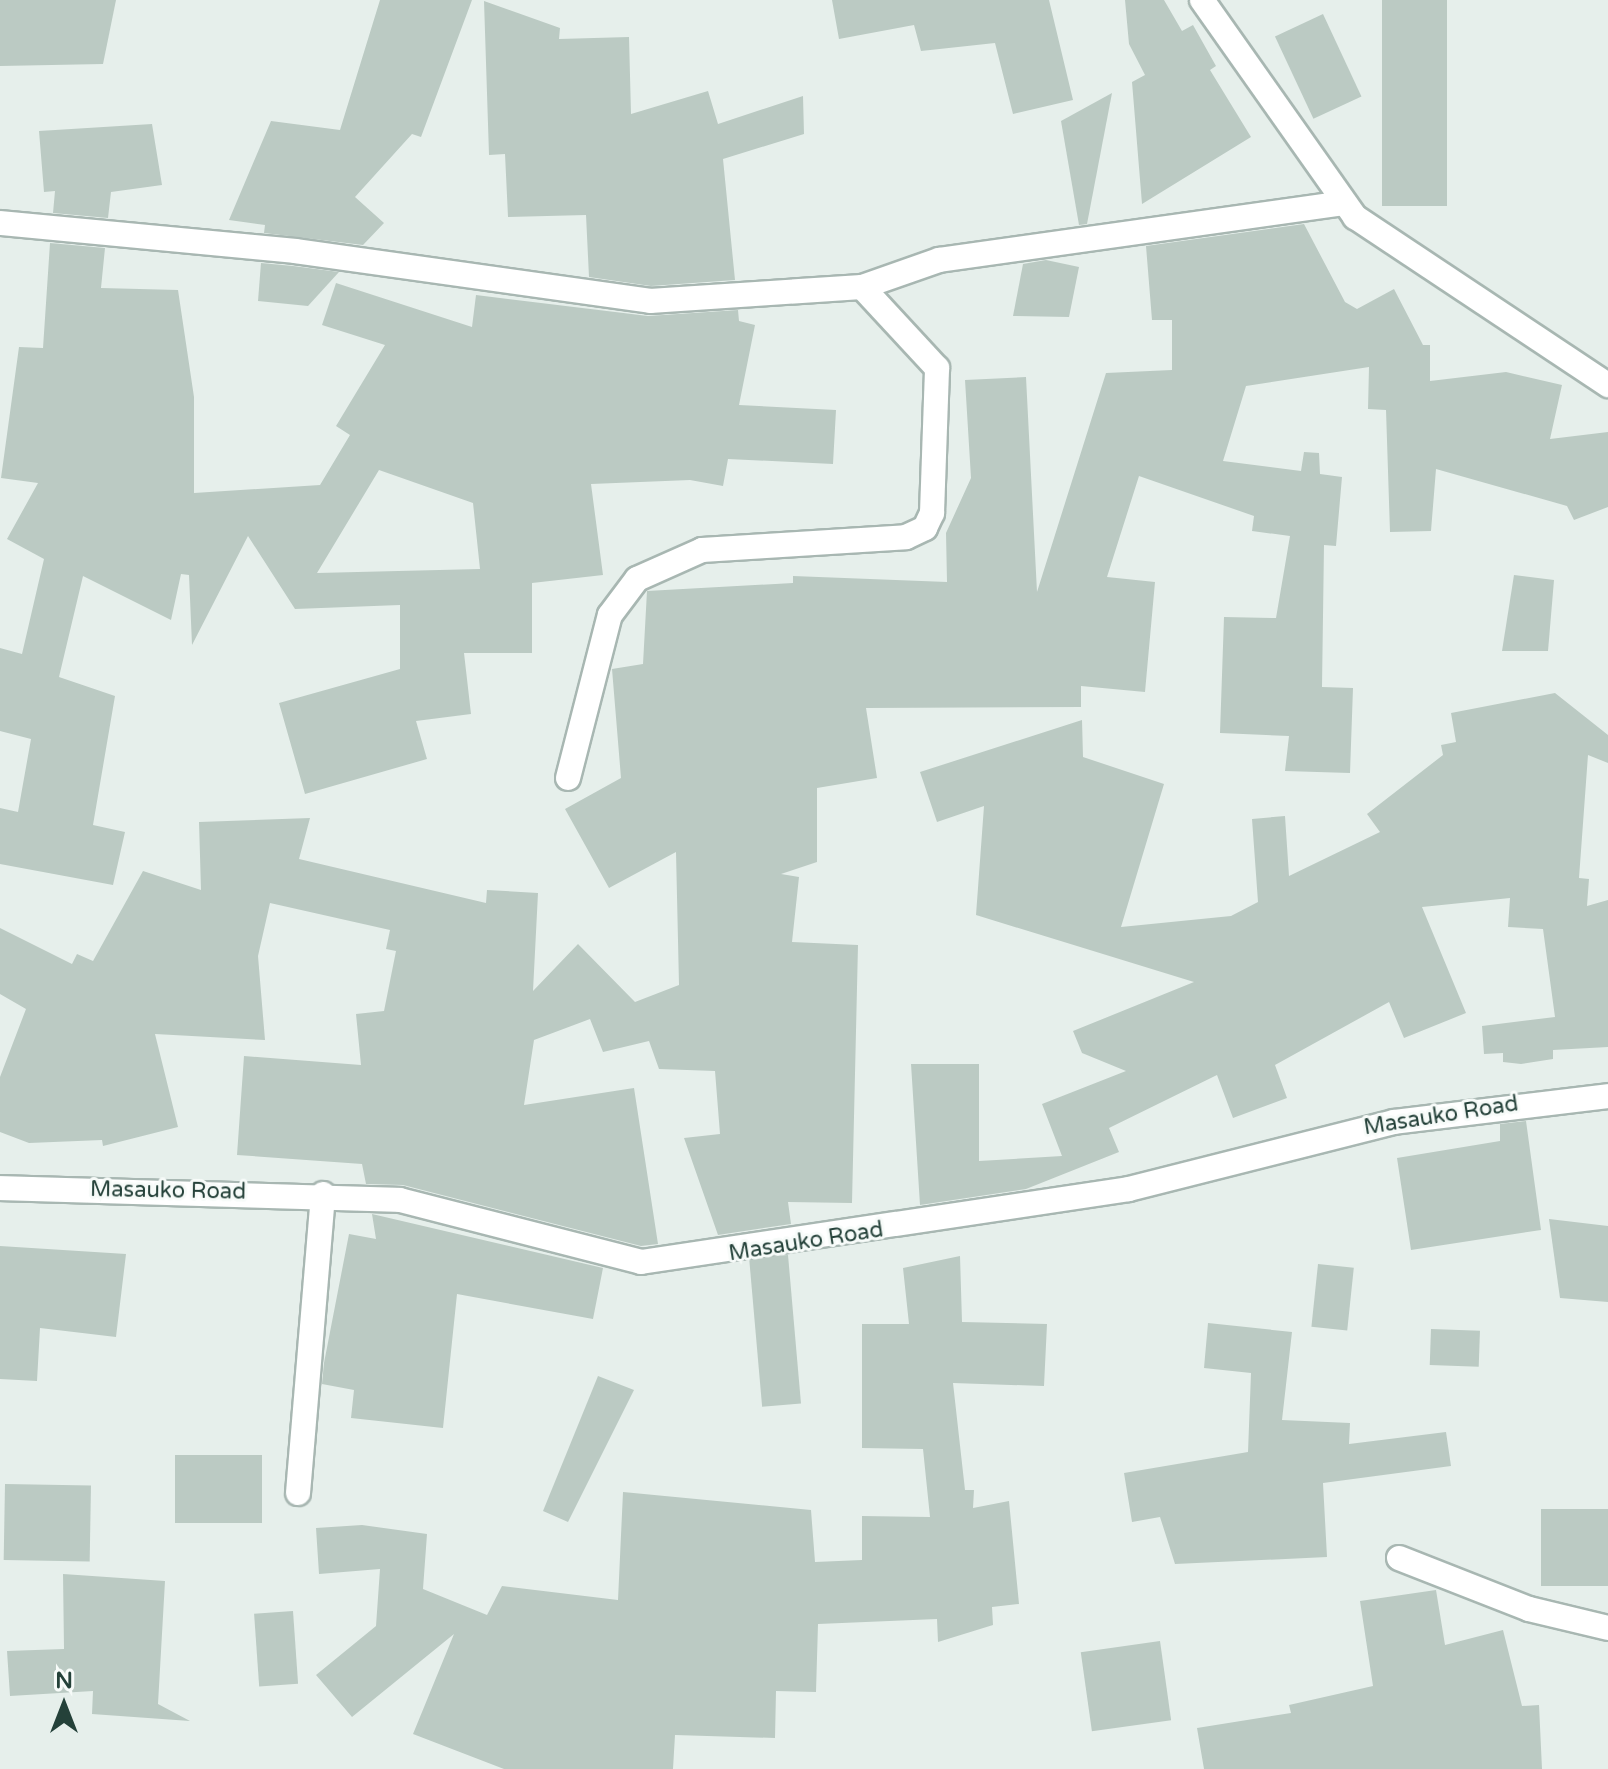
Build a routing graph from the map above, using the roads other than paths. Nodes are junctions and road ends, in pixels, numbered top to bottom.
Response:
1 (1202, 0) edge
2 (1344, 203) junction
3 (0, 223) edge
4 (862, 287) junction
5 (1608, 385) edge
6 (568, 778) dead end
7 (1608, 1096) edge
8 (0, 1188) edge
9 (323, 1194) junction
10 (298, 1493) dead end
11 (1399, 1558) dead end
12 (1608, 1628) edge

1 - 2 street
2 - 4 street
2 - 5 street
3 - 4 street
4 - 6 street
7 - 9 street, Masauko Road
8 - 9 street, Masauko Road
9 - 10 street
11 - 12 street

